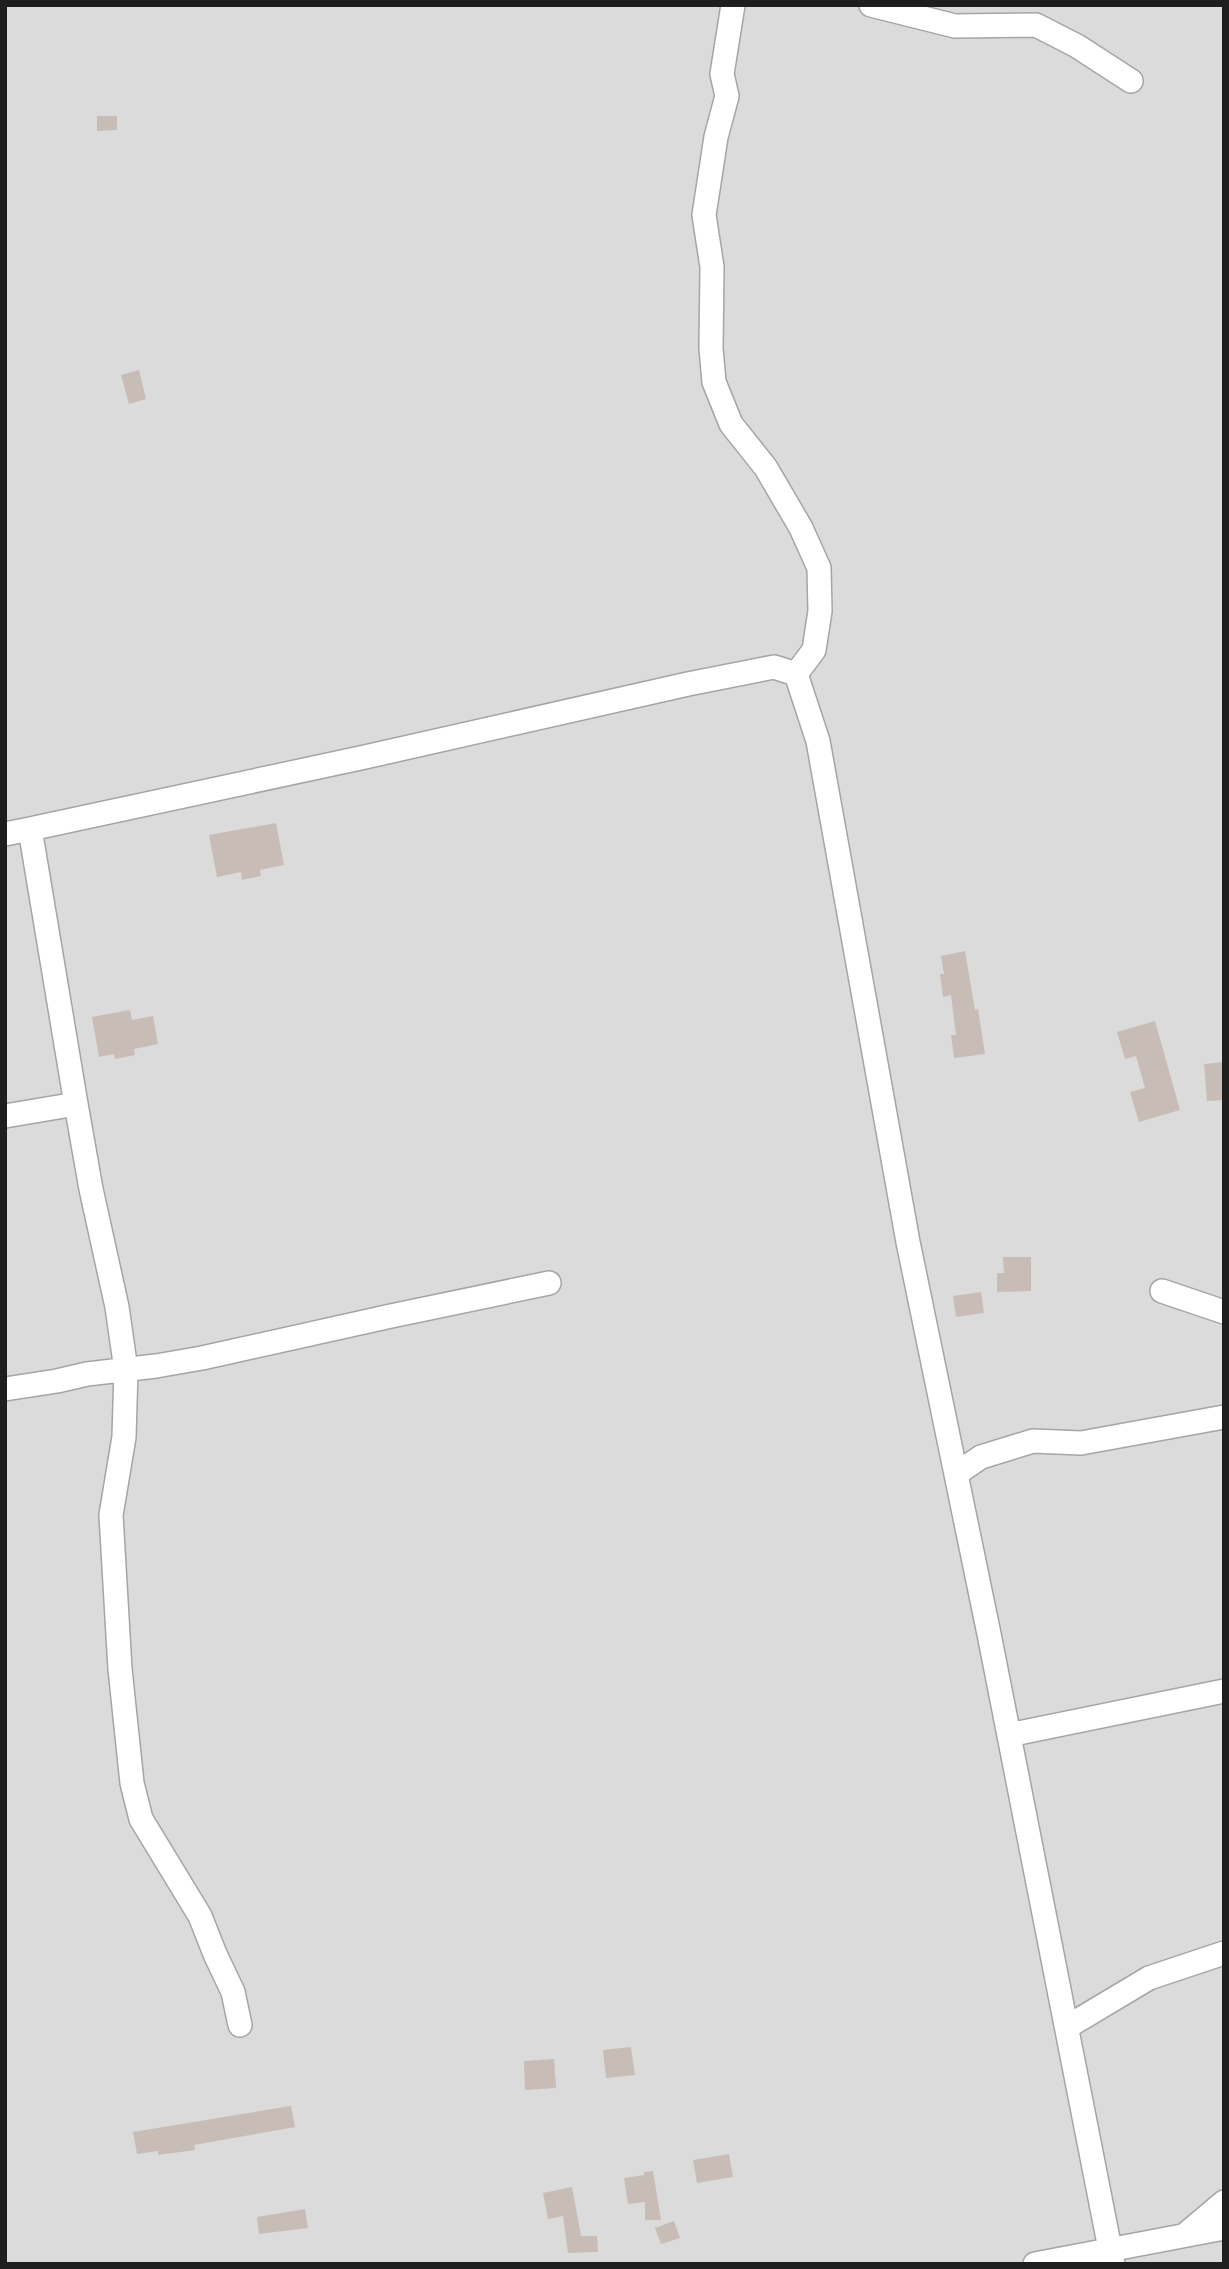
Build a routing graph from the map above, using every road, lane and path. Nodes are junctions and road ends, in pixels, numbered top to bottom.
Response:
1 (733, 5) edge
2 (871, 5) edge
3 (1131, 81) dead end
4 (796, 674) junction
5 (30, 829) junction
6 (5, 834) edge
7 (76, 1104) junction
8 (5, 1116) edge
9 (549, 1283) dead end
10 (1162, 1291) dead end
11 (1224, 1311) edge
12 (126, 1370) junction
13 (5, 1389) edge
14 (1224, 1417) edge
15 (956, 1474) junction
16 (1224, 1691) edge
17 (1009, 1735) junction
18 (1224, 1953) edge
19 (240, 2025) dead end
20 (1067, 2027) junction
21 (1224, 2202) edge
22 (1224, 2228) edge
23 (1183, 2236) junction
24 (1112, 2256) edge
25 (1035, 2264) edge

1 - 4 street
2 - 3 street
4 - 5 street
4 - 15 street
5 - 6 street
5 - 7 street
7 - 8 street
7 - 12 street
9 - 12 street
10 - 11 street
12 - 13 street
12 - 19 street
14 - 15 street
15 - 17 street
16 - 17 street
17 - 20 street
18 - 20 street
20 - 24 street
21 - 23 street
22 - 23 street
23 - 24 street
24 - 25 street

